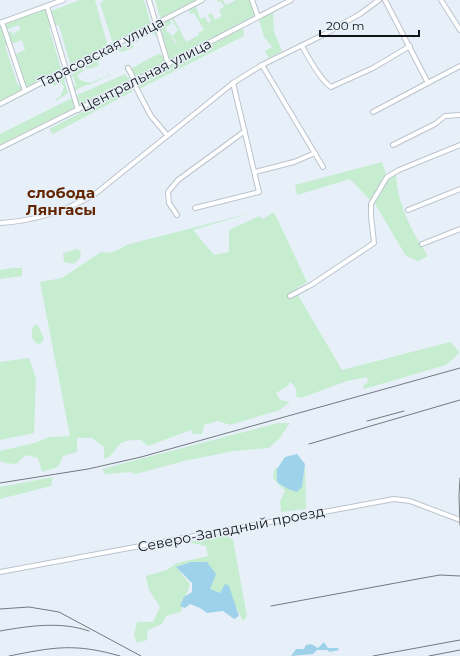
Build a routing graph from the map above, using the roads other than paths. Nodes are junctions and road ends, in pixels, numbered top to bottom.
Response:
1 (63, 0) edge
2 (149, 0) edge
3 (202, 0) edge
4 (252, 0) edge
5 (291, 0) edge
6 (379, 0) edge
7 (385, 0) edge
8 (441, 0) edge
9 (47, 6) junction
10 (258, 17) junction
11 (1, 23) edge
12 (156, 24) junction
13 (460, 30) edge
14 (302, 46) junction
15 (410, 46) junction
16 (168, 64) junction
17 (262, 65) junction
18 (460, 66) edge
19 (128, 68) dead end
20 (66, 70) junction
21 (134, 82) junction
22 (233, 83) junction
23 (428, 83) junction
24 (25, 92) junction
25 (0, 104) edge
26 (78, 110) junction
27 (372, 112) dead end
28 (460, 115) edge
29 (245, 131) junction
30 (167, 135) junction
31 (393, 145) dead end
32 (460, 145) edge
33 (0, 148) edge
34 (315, 153) junction
35 (323, 167) dead end
36 (255, 172) junction
37 (460, 189) edge
38 (195, 208) dead end
39 (408, 210) dead end
40 (176, 216) dead end
41 (0, 223) edge
42 (460, 229) edge
43 (422, 244) dead end
44 (290, 296) dead end
45 (460, 520) edge
46 (0, 572) edge

1 - 9 street
2 - 12 street
3 - 12 street, Тарасовская улица
4 - 10 street
5 - 10 street, Центральная улица
6 - 14 street
7 - 15 street
8 - 13 street
9 - 11 street
9 - 20 street
10 - 16 street, Центральная улица
11 - 24 street
12 - 16 street
12 - 20 street, Тарасовская улица
14 - 15 street
14 - 17 street
15 - 23 street
16 - 21 street, Центральная улица
17 - 22 street
17 - 34 street
18 - 23 street
19 - 21 street
20 - 24 street, Тарасовская улица
20 - 26 street
21 - 26 street, Центральная улица
21 - 30 street
22 - 29 street
22 - 30 street
23 - 27 street
24 - 25 street, Тарасовская улица
26 - 33 street, Центральная улица
28 - 31 street
29 - 36 street
29 - 40 street
30 - 41 street
32 - 44 street
34 - 35 street
34 - 36 street
36 - 38 street
37 - 39 street
42 - 43 street
45 - 46 street, Северо-Западный проезд

